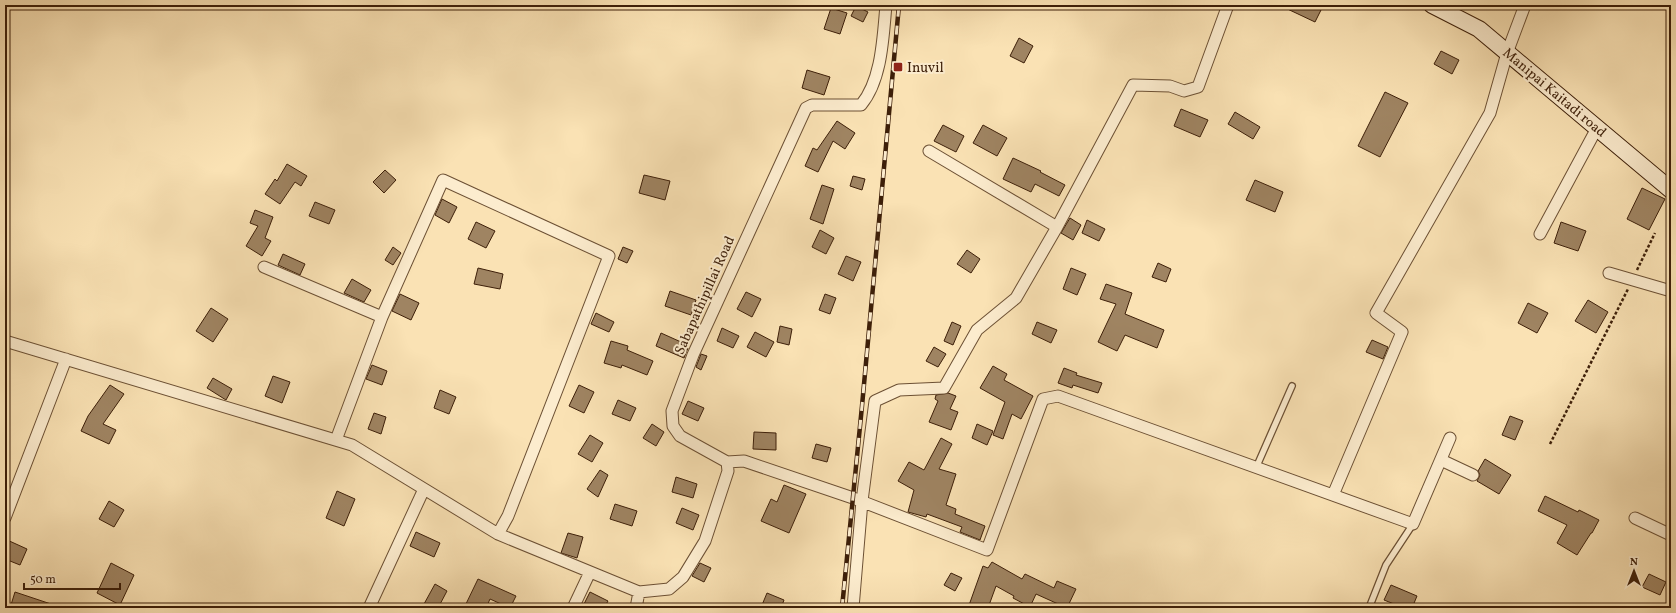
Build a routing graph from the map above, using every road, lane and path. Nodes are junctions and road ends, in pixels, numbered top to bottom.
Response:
1 (886, 5) edge
2 (1228, 5) edge
3 (1432, 5) edge
4 (1525, 5) edge
5 (1507, 53) junction
6 (1597, 128) junction
7 (929, 151) dead end
8 (1671, 190) edge
9 (1057, 227) junction
10 (1655, 233) dead end
11 (1540, 234) dead end
12 (264, 268) dead end
13 (1609, 273) dead end
14 (1632, 280) junction
15 (1671, 291) edge
16 (382, 317) junction
17 (5, 341) edge
18 (66, 359) junction
19 (1292, 386) dead end
20 (1450, 438) dead end
21 (336, 440) junction
22 (1550, 444) dead end
23 (1441, 460) junction
24 (727, 462) junction
25 (1256, 468) junction
26 (1473, 475) dead end
27 (424, 489) junction
28 (1332, 495) junction
29 (862, 501) junction
30 (5, 518) edge
31 (1635, 518) dead end
32 (1413, 524) junction
33 (498, 534) junction
34 (1671, 535) edge
35 (590, 572) junction
36 (639, 592) junction
37 (369, 608) edge
38 (573, 608) edge
39 (636, 608) edge
40 (853, 608) edge
41 (1369, 608) edge

1 - 24 street, Sabapathipillai Road
2 - 9 street
3 - 5 main road, Manipai Kaitadi road
4 - 5 street
5 - 6 main road, Manipai Kaitadi road
5 - 28 street
6 - 8 main road, Manipai Kaitadi road
6 - 11 street
7 - 9 street
9 - 29 street
10 - 14 path
12 - 16 street
13 - 14 street
14 - 15 street
14 - 22 path
16 - 21 street
16 - 33 street
17 - 18 street
18 - 21 street
18 - 30 street
19 - 25 lane
20 - 23 street
21 - 27 street
23 - 26 street
23 - 32 street
24 - 29 street
24 - 36 street
25 - 28 street
25 - 29 street
27 - 33 street
27 - 37 street
28 - 32 street
29 - 40 street
31 - 34 street
32 - 41 lane
33 - 35 street
35 - 36 street
35 - 38 street
36 - 39 street

